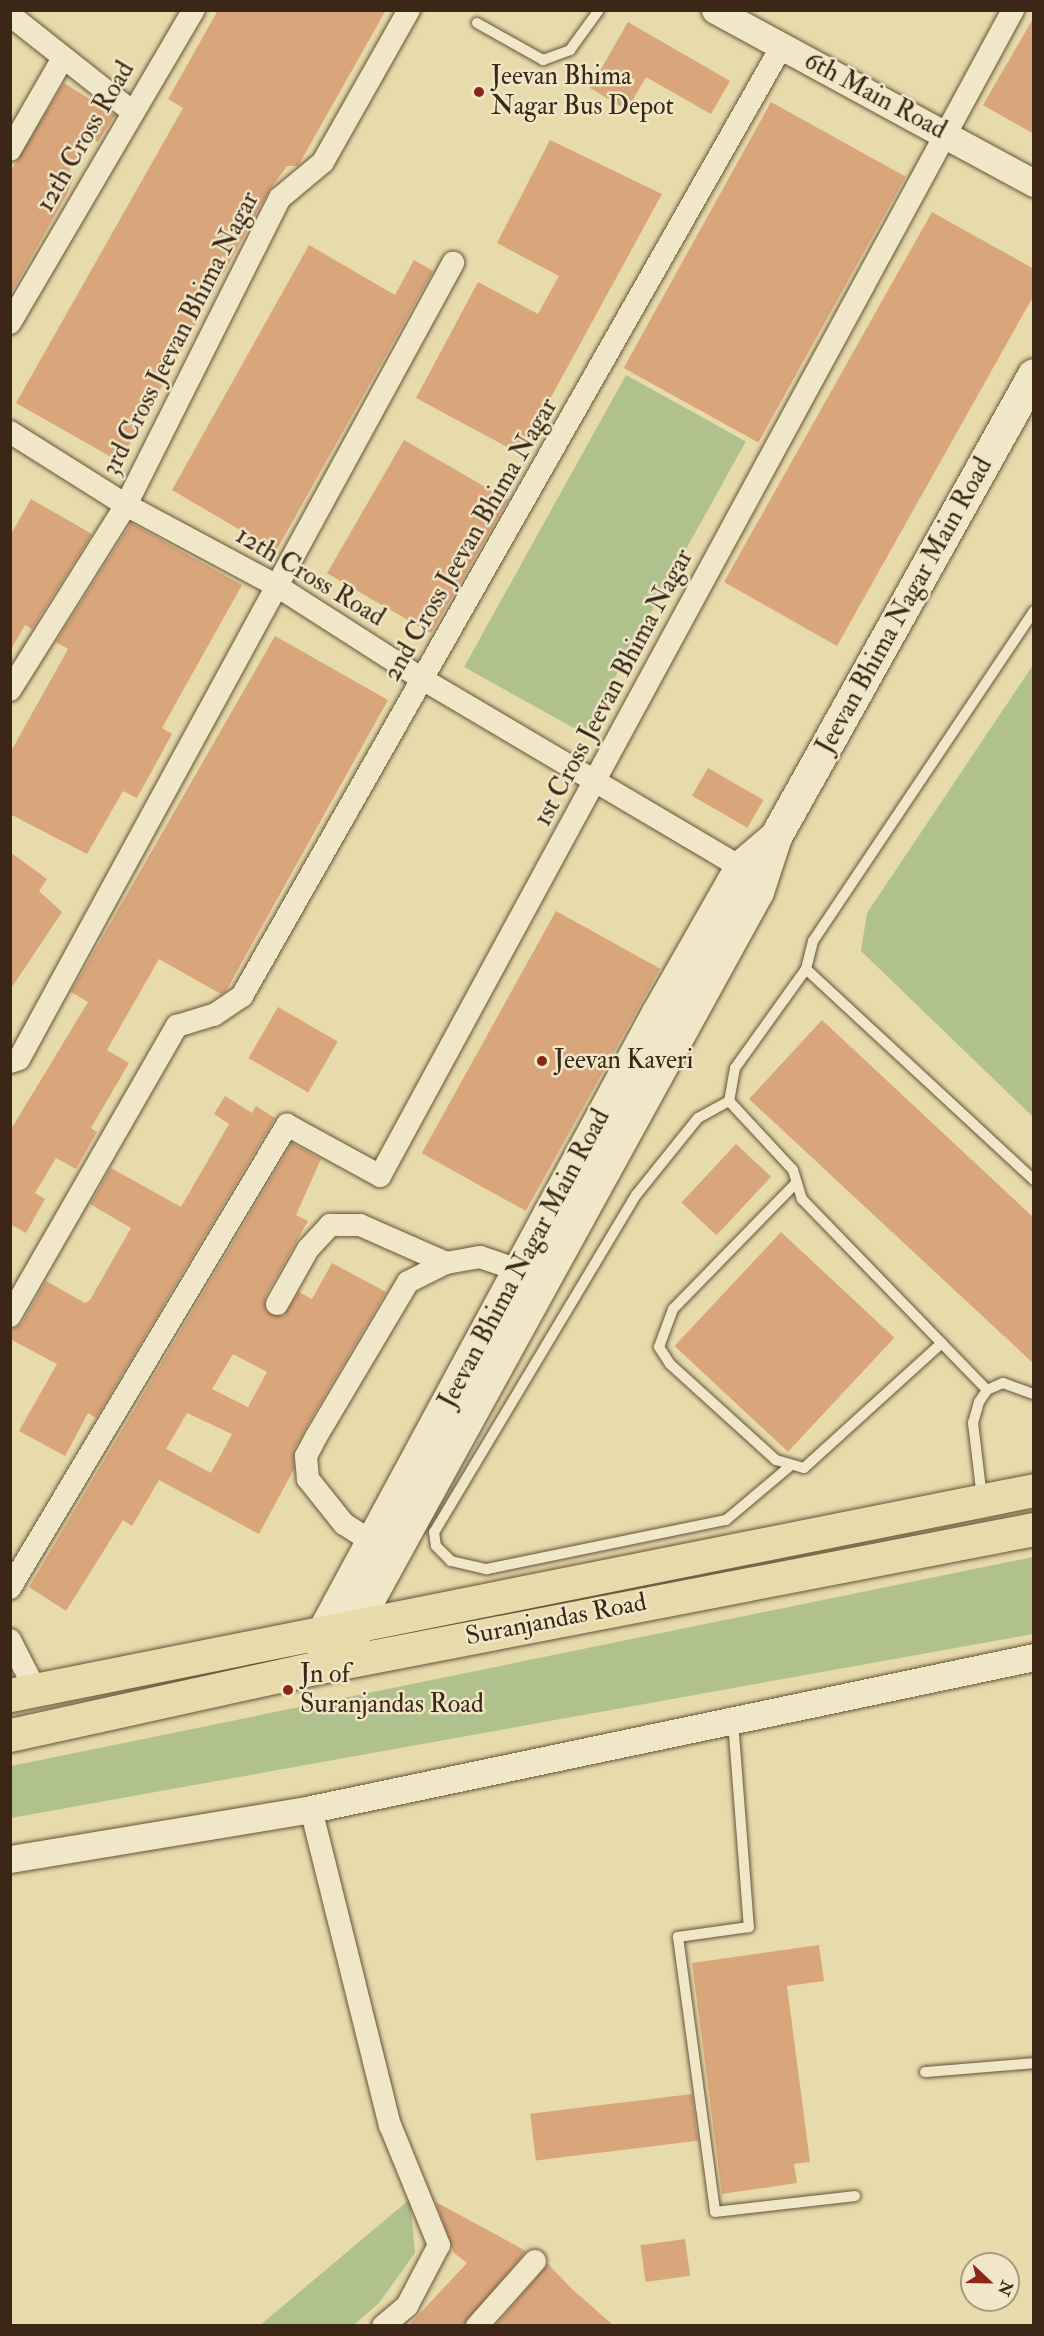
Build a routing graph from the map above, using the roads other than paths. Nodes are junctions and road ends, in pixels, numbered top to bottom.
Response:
1 (194, 10) edge
2 (409, 10) edge
3 (598, 10) edge
4 (715, 10) edge
5 (1013, 10) edge
6 (10, 15) edge
7 (477, 24) dead end
8 (782, 46) junction
9 (63, 58) junction
10 (133, 112) junction
11 (946, 134) junction
12 (10, 150) edge
13 (1034, 183) edge
14 (453, 263) dead end
15 (10, 323) edge
16 (1034, 375) edge
17 (10, 432) edge
18 (126, 505) junction
19 (277, 586) junction
20 (1034, 612) edge
21 (424, 680) junction
22 (10, 690) edge
23 (596, 784) junction
24 (752, 874) junction
25 (806, 969) junction
26 (10, 1062) edge
27 (729, 1101) junction
28 (1034, 1180) edge
29 (796, 1183) junction
30 (447, 1263) junction
31 (518, 1270) junction
32 (277, 1304) dead end
33 (10, 1316) edge
34 (942, 1342) junction
35 (987, 1390) junction
36 (1034, 1394) edge
37 (789, 1467) junction
38 (1034, 1490) edge
39 (983, 1501) junction
40 (1034, 1529) edge
41 (372, 1542) junction
42 (10, 1587) edge
43 (340, 1628) junction
44 (10, 1640) edge
45 (1034, 1657) edge
46 (337, 1663) junction
47 (23, 1692) edge
48 (734, 1721) junction
49 (10, 1735) edge
50 (311, 1809) junction
51 (10, 1859) edge
52 (1034, 2063) edge
53 (925, 2072) dead end
54 (855, 2196) dead end
55 (535, 2261) dead end
56 (383, 2325) edge
57 (477, 2325) edge

1 - 10 street, 12th Cross Road
2 - 18 street, 3rd Cross Jeevan Bhima Nagar
3 - 7 lane
4 - 8 street, 6th Main Road
5 - 11 street, 1st Cross Jeevan Bhima Nagar
6 - 9 street
8 - 11 street, 6th Main Road
8 - 21 street, 2nd Cross Jeevan Bhima Nagar
9 - 10 street
9 - 12 street
10 - 15 street, 12th Cross Road
11 - 13 street, 6th Main Road
11 - 23 street, 1st Cross Jeevan Bhima Nagar
14 - 19 street
16 - 24 main road, Jeevan Bhima Nagar Main Road
17 - 18 street, 12th Cross Road
18 - 19 street, 12th Cross Road
18 - 22 street, 3rd Cross Jeevan Bhima Nagar
19 - 21 street, 12th Cross Road
19 - 26 street
20 - 25 lane
21 - 23 street, 12th Cross Road
21 - 33 street, 2nd Cross Jeevan Bhima Nagar
23 - 24 street, 12th Cross Road
23 - 42 street, 1st Cross Jeevan Bhima Nagar
24 - 31 main road, Jeevan Bhima Nagar Main Road
24 - 43 main road, Jeevan Bhima Nagar Main Road
25 - 27 lane
25 - 28 lane
27 - 29 lane
27 - 37 lane
29 - 34 lane
29 - 37 lane
30 - 31 street
30 - 32 street
30 - 41 street
31 - 41 main road, Jeevan Bhima Nagar Main Road
34 - 35 lane
34 - 37 lane
35 - 36 lane
35 - 39 lane
38 - 39 main road, Suranjandas Road
39 - 43 main road, Suranjandas Road
40 - 46 main road, Suranjandas Road
41 - 43 main road, Jeevan Bhima Nagar Main Road
43 - 46 main road
43 - 47 main road, Suranjandas Road
44 - 47 street
45 - 48 street
46 - 49 main road, Suranjandas Road
48 - 50 street
48 - 54 lane
50 - 51 street
50 - 56 street
52 - 53 lane
55 - 57 street

